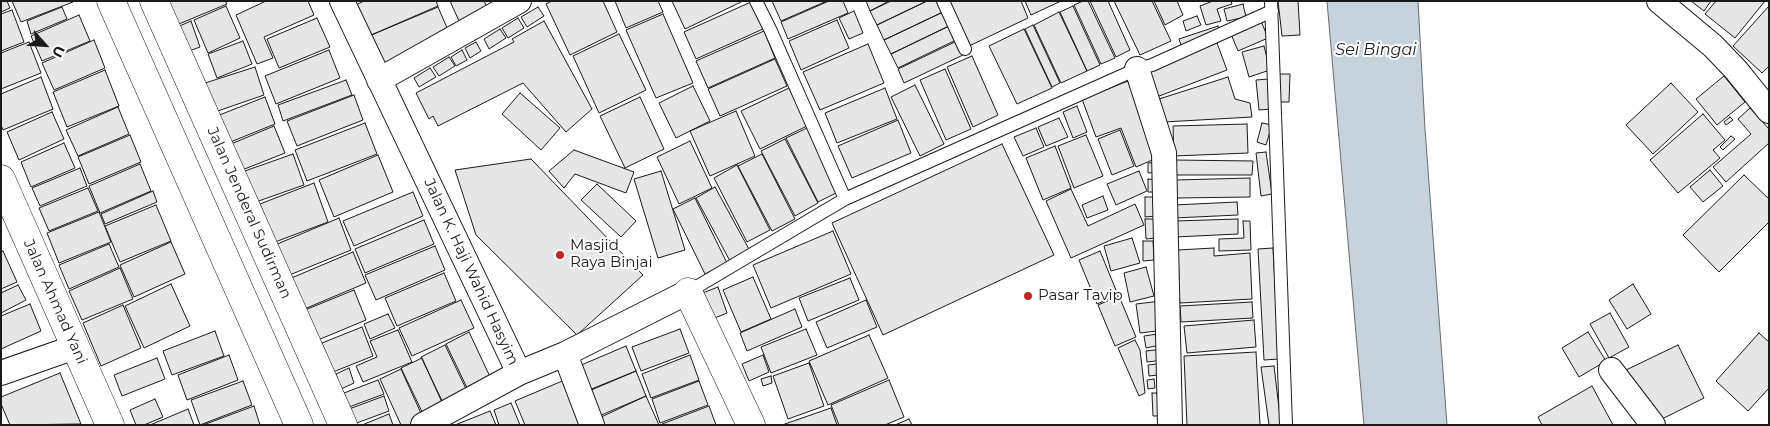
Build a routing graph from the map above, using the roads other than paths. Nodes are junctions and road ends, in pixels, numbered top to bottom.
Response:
1 (111, 1) edge
2 (154, 1) edge
3 (342, 1) edge
4 (519, 1) edge
5 (756, 1) edge
6 (943, 1) edge
7 (1659, 1) edge
8 (1272, 6) edge
9 (964, 49) dead end
10 (177, 54) junction
11 (1137, 69) junction
12 (142, 70) junction
13 (379, 80) junction
14 (1766, 101) edge
15 (1, 180) edge
16 (845, 198) junction
17 (688, 292) junction
18 (75, 347) junction
19 (565, 354) junction
20 (1611, 370) dead end
21 (1, 373) edge
22 (519, 373) junction
23 (110, 425) edge
24 (299, 425) edge
25 (343, 425) edge
26 (423, 425) edge
27 (592, 425) edge
28 (751, 425) edge
29 (1170, 425) edge
30 (1286, 425) edge
31 (1653, 425) edge

1 - 12 main road
2 - 10 main road, Jalan Jenderal Sudirman
3 - 13 street, Jalan K. Haji Wahid Hasyim
4 - 13 street
5 - 16 lane
6 - 9 lane
7 - 14 street
8 - 11 lane
8 - 30 lane
10 - 12 main road
10 - 25 main road, Jalan Jenderal Sudirman
11 - 16 lane
11 - 29 street
12 - 24 main road
13 - 22 street, Jalan K. Haji Wahid Hasyim
15 - 18 main road, Jalan Ahmad Yani
16 - 17 lane
17 - 19 street, Jalan K. Haji Wahid Hasyim
17 - 28 main road
18 - 21 street
18 - 23 main road, Jalan Ahmad Yani
19 - 22 street, Jalan K. Haji Wahid Hasyim
19 - 27 street
20 - 31 street
22 - 26 street

